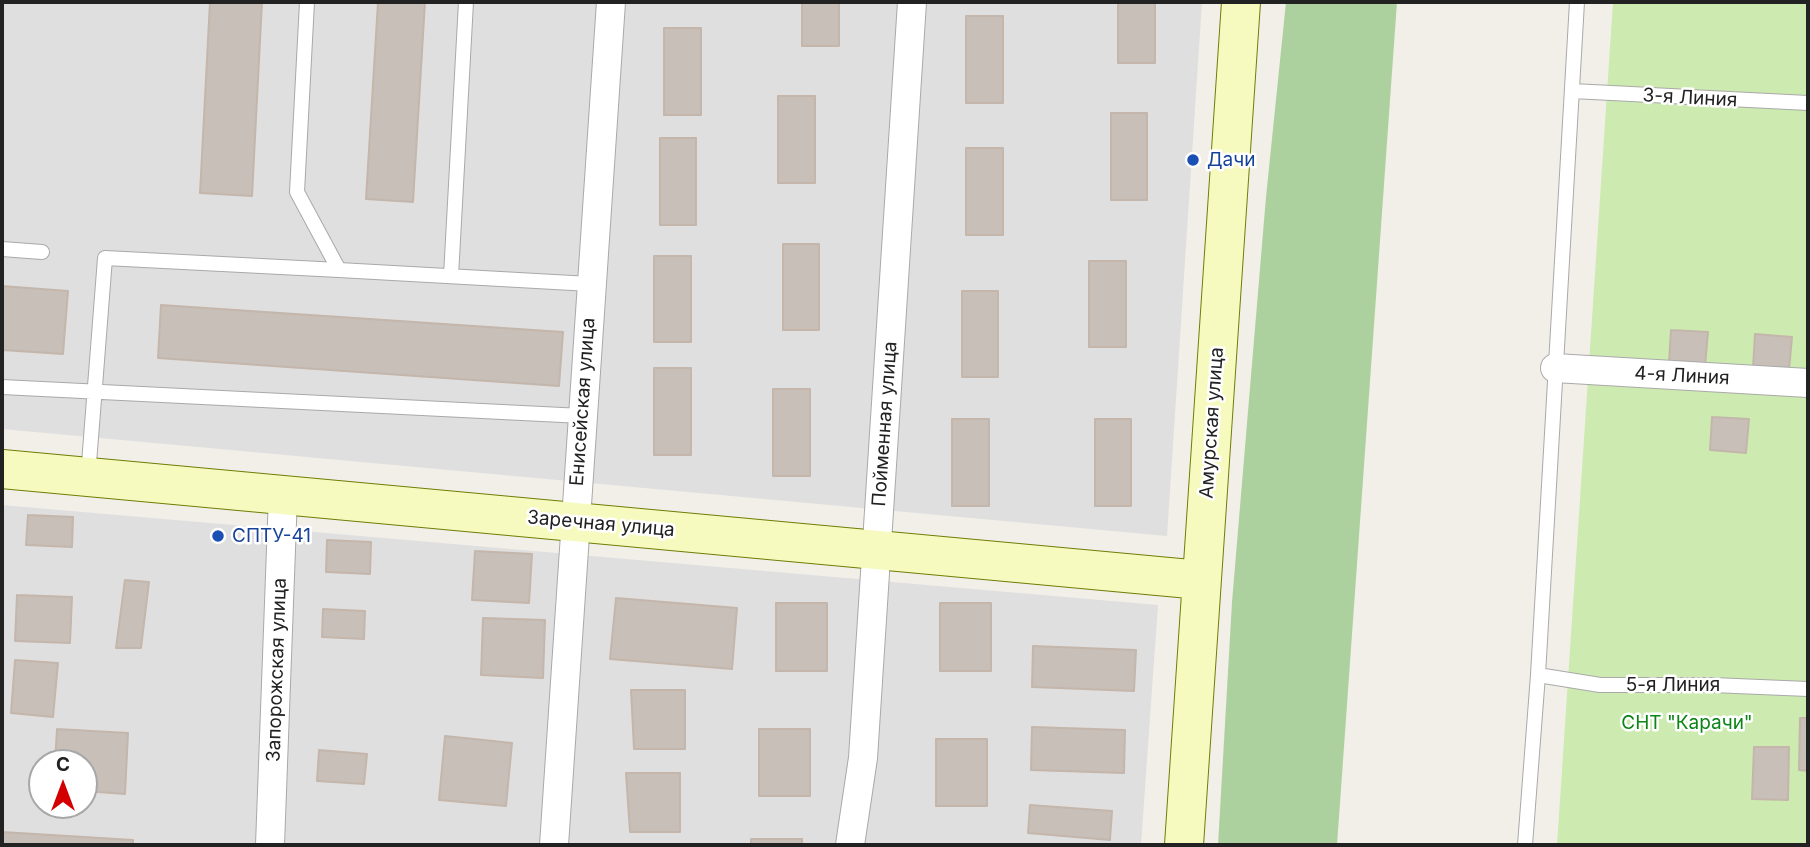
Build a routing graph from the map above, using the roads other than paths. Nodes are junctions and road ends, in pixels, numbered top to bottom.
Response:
1 (307, 2) edge
2 (467, 2) edge
3 (611, 2) edge
4 (912, 2) edge
5 (1241, 2) edge
6 (1577, 2) edge
7 (1572, 91) junction
8 (1808, 103) edge
9 (2, 249) edge
10 (42, 252) dead end
11 (340, 270) junction
12 (451, 276) junction
13 (590, 284) junction
14 (1555, 368) junction
15 (1808, 383) edge
16 (2, 387) edge
17 (94, 392) junction
18 (582, 416) junction
19 (2, 469) edge
20 (88, 477) junction
21 (283, 495) junction
22 (575, 522) junction
23 (877, 550) junction
24 (1201, 580) junction
25 (1538, 675) junction
26 (1808, 688) edge
27 (270, 845) edge
28 (555, 845) edge
29 (850, 845) edge
30 (1184, 845) edge
31 (1525, 845) edge

1 - 11 lane
2 - 12 lane
3 - 13 street, Енисейская улица
4 - 23 street, Пойменная улица
5 - 24 street, Амурская улица
6 - 7 lane
7 - 8 lane, 3-я Линия
7 - 14 lane
9 - 10 lane
11 - 12 lane
11 - 17 lane
12 - 13 lane
13 - 18 street, Енисейская улица
14 - 15 street, 4-я Линия
14 - 25 lane
16 - 17 lane
17 - 18 lane
17 - 20 lane
18 - 22 street, Енисейская улица
19 - 20 street, Заречная улица
20 - 21 street, Заречная улица
21 - 22 street, Заречная улица
21 - 27 street, Запорожская улица
22 - 23 street, Заречная улица
22 - 28 street, Енисейская улица
23 - 24 street, Заречная улица
23 - 29 street, Пойменная улица
24 - 30 street, Амурская улица
25 - 26 lane, 5-я Линия
25 - 31 lane

